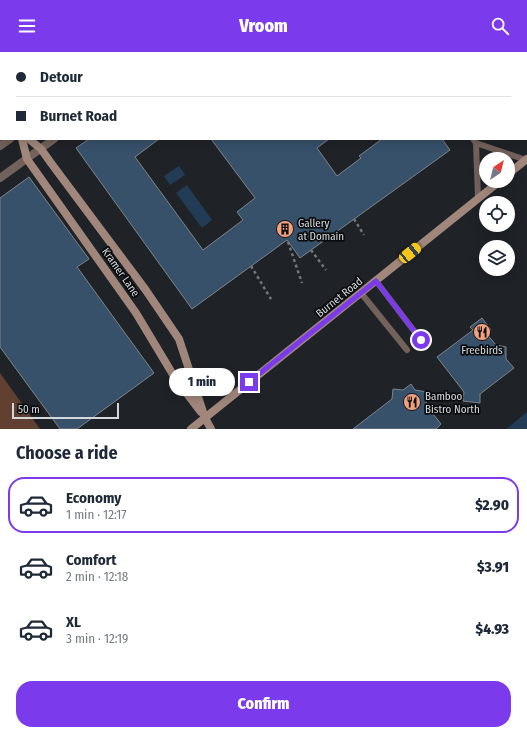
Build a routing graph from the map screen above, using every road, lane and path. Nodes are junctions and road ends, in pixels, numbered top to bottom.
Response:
1 (9, 140) edge
2 (22, 140) edge
3 (30, 140) edge
4 (53, 140) edge
5 (474, 141) edge
6 (0, 146) edge
7 (41, 149) junction
8 (28, 159) junction
9 (527, 160) edge
10 (515, 169) edge
11 (0, 178) edge
12 (491, 188) edge
13 (478, 198) junction
14 (354, 219) dead end
15 (364, 235) dead end
16 (288, 242) dead end
17 (311, 250) dead end
18 (251, 266) dead end
19 (326, 270) dead end
20 (376, 281) junction
21 (302, 283) dead end
22 (361, 293) junction
23 (271, 299) dead end
24 (421, 340) dead end
25 (408, 350) dead end
26 (205, 418) junction
27 (191, 429) edge
28 (211, 429) edge

1 - 6 street
2 - 8 street, Kramer Lane
3 - 7 street, Kramer Lane
4 - 7 street
5 - 9 lane
5 - 13 lane
7 - 8 street
7 - 26 street, Kramer Lane
8 - 11 street
8 - 26 street, Kramer Lane
9 - 10 street
12 - 13 street, Burnet Road
13 - 20 street, Burnet Road
14 - 15 path
16 - 21 path
17 - 19 path
18 - 23 path
20 - 22 street, Burnet Road
20 - 24 lane
22 - 25 lane
22 - 26 street, Burnet Road
26 - 27 street, Burnet Road
26 - 28 street, Kramer Lane

